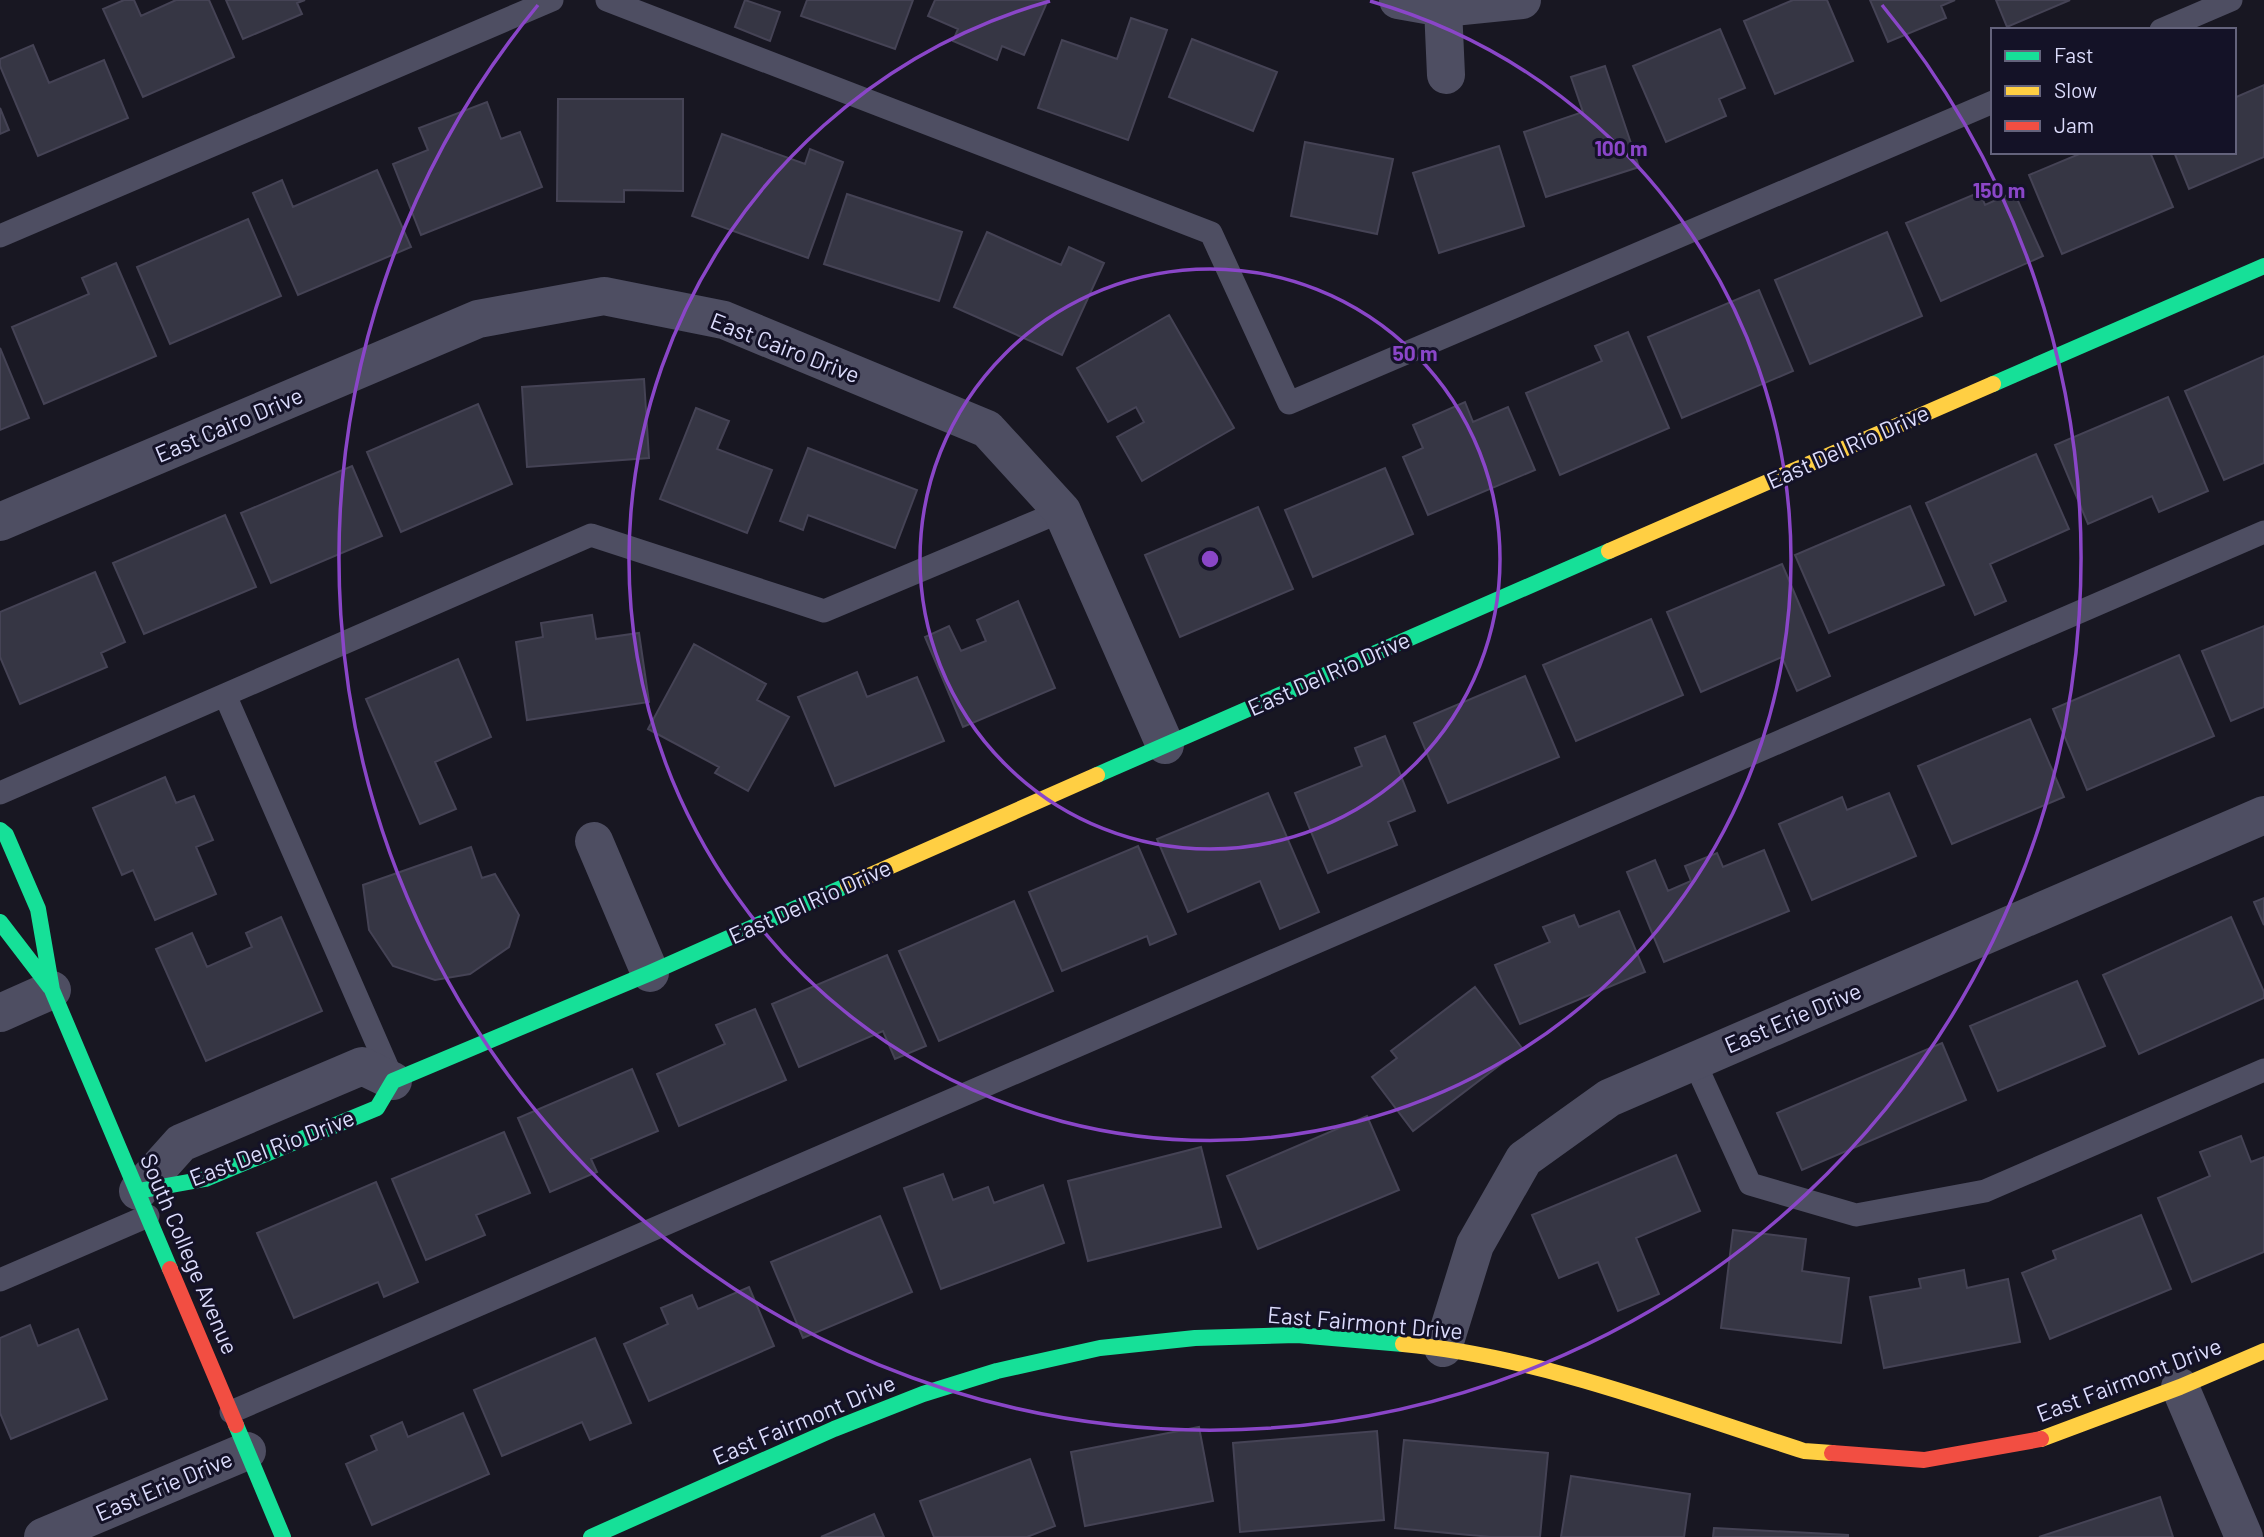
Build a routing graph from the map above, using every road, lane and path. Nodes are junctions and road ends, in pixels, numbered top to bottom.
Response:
1 (552, 0) edge
2 (607, 0) edge
3 (1398, 0) edge
4 (1522, 0) edge
5 (2231, 0) edge
6 (1443, 8) junction
7 (2166, 28) edge
8 (1446, 75) dead end
9 (1991, 103) edge
10 (0, 236) edge
11 (2264, 266) edge
12 (1062, 511) junction
13 (0, 522) edge
14 (2264, 532) edge
15 (225, 695) junction
16 (1165, 745) junction
17 (0, 793) edge
18 (2264, 815) edge
19 (0, 830) edge
20 (594, 842) dead end
21 (0, 922) edge
22 (649, 973) junction
23 (52, 990) junction
24 (0, 1013) edge
25 (1694, 1061) junction
26 (2264, 1070) edge
27 (393, 1081) junction
28 (143, 1204) junction
29 (0, 1280) edge
30 (1443, 1348) junction
31 (2264, 1351) edge
32 (2180, 1387) junction
33 (231, 1412) junction
34 (247, 1451) junction
35 (43, 1537) edge
36 (283, 1537) edge
37 (590, 1537) edge
38 (2244, 1537) edge

1 - 10 lane
2 - 9 lane
3 - 6 street
4 - 6 street
5 - 7 lane
6 - 8 street
11 - 16 street, East Del Rio Drive
12 - 13 street, East Cairo Drive
12 - 15 lane
12 - 16 street, East Cairo Drive
14 - 33 lane
15 - 17 lane
15 - 27 lane
16 - 22 street, East Del Rio Drive
18 - 25 street, East Erie Drive
19 - 23 street, South College Avenue
20 - 22 street
21 - 23 street, South College Avenue
22 - 27 street, East Del Rio Drive
23 - 24 street
23 - 28 street, South College Avenue
25 - 26 lane
25 - 30 street, East Erie Drive
27 - 28 street, East Del Rio Drive
28 - 29 lane
28 - 33 street, South College Avenue
30 - 32 street, East Fairmont Drive
30 - 37 street, East Fairmont Drive
31 - 32 street, East Fairmont Drive
32 - 38 street
33 - 34 street, South College Avenue
34 - 35 street, East Erie Drive
34 - 36 street, South College Avenue

